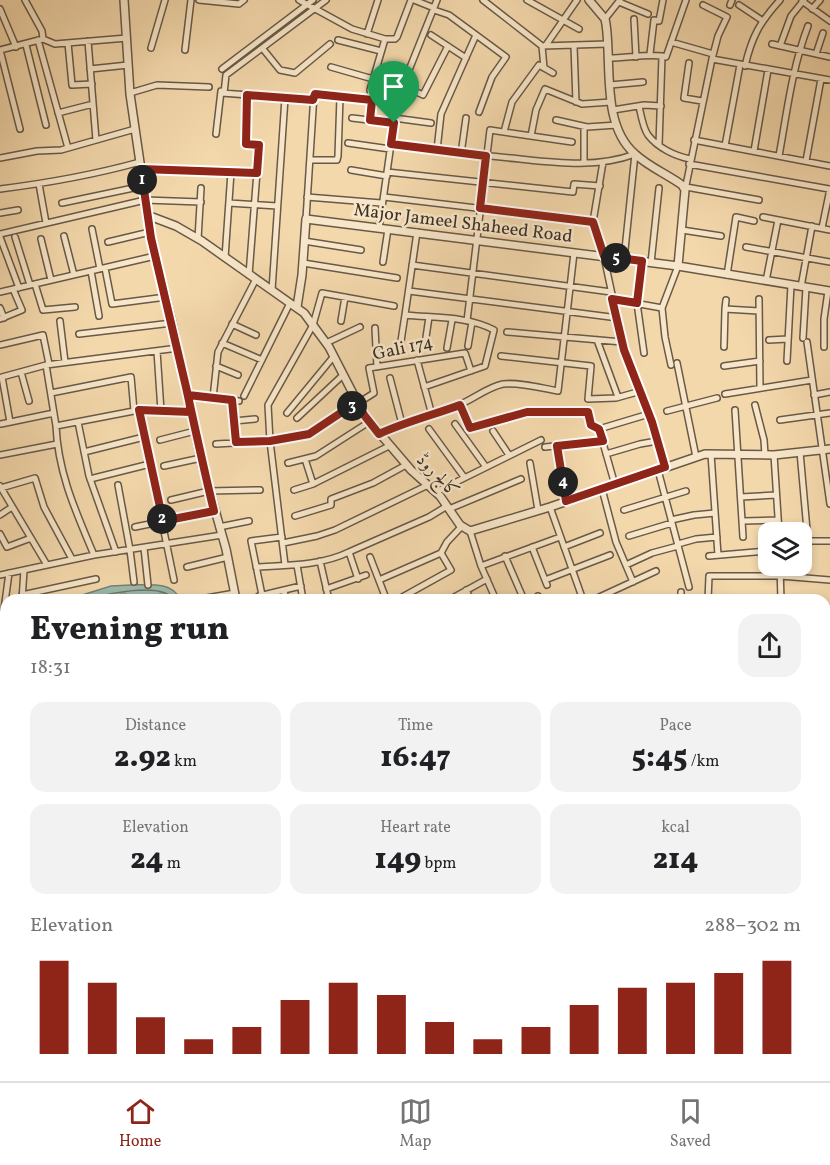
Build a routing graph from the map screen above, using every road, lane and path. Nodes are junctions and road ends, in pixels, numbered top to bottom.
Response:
1 (25, 0) edge
2 (124, 0) edge
3 (165, 0) edge
4 (191, 0) edge
5 (199, 0) edge
6 (244, 0) edge
7 (298, 0) edge
8 (313, 0) edge
9 (326, 0) edge
10 (378, 0) edge
11 (413, 0) edge
12 (437, 0) edge
13 (527, 0) edge
14 (577, 0) edge
15 (589, 0) edge
16 (663, 0) edge
17 (686, 0) edge
18 (780, 0) edge
19 (820, 0) edge
20 (487, 1) edge
21 (619, 1) edge
22 (803, 1) edge
23 (307, 4) junction
24 (703, 5) dead end
25 (739, 5) dead end
26 (0, 9) edge
27 (315, 9) junction
28 (434, 9) junction
29 (813, 9) junction
30 (648, 14) dead end
31 (605, 19) junction
32 (634, 20) dead end
33 (830, 20) edge
34 (564, 21) junction
35 (763, 21) junction
36 (808, 26) dead end
37 (579, 30) dead end
38 (823, 33) dead end
39 (367, 34) junction
40 (476, 34) junction
41 (431, 35) dead end
42 (127, 38) junction
43 (41, 39) junction
44 (385, 39) junction
45 (338, 40) dead end
46 (88, 41) junction
47 (671, 42) junction
48 (68, 43) junction
49 (330, 44) dead end
50 (772, 44) dead end
51 (26, 45) junction
52 (544, 45) junction
53 (608, 45) junction
54 (448, 46) junction
55 (574, 46) junction
56 (780, 46) junction
57 (16, 47) junction
58 (151, 48) dead end
59 (263, 49) junction
60 (0, 50) edge
61 (184, 50) dead end
62 (799, 50) junction
63 (381, 51) junction
64 (651, 54) junction
65 (816, 54) junction
66 (662, 56) junction
67 (636, 57) junction
68 (712, 57) junction
69 (830, 57) edge
70 (466, 58) junction
71 (609, 58) junction
72 (689, 63) dead end
73 (128, 65) junction
74 (742, 65) junction
75 (331, 67) dead end
76 (544, 68) junction
77 (90, 69) junction
78 (222, 69) dead end
79 (768, 70) junction
80 (553, 73) dead end
81 (794, 74) junction
82 (373, 79) junction
83 (821, 79) junction
84 (830, 80) edge
85 (643, 82) dead end
86 (92, 84) junction
87 (610, 85) junction
88 (404, 86) junction
89 (209, 87) dead end
90 (222, 92) junction
91 (130, 93) junction
92 (247, 95) junction
93 (340, 97) junction
94 (285, 98) junction
95 (313, 100) junction
96 (372, 100) junction
97 (702, 101) junction
98 (576, 102) junction
99 (611, 102) junction
100 (93, 104) junction
101 (639, 106) junction
102 (661, 106) junction
103 (613, 110) junction
104 (479, 112) dead end
105 (58, 113) junction
106 (352, 118) dead end
107 (466, 118) dead end
108 (370, 120) junction
109 (394, 120) junction
110 (556, 120) dead end
111 (432, 123) dead end
112 (46, 125) dead end
113 (617, 125) junction
114 (584, 127) junction
115 (20, 129) dead end
116 (135, 129) junction
117 (504, 132) junction
118 (216, 134) dead end
119 (531, 136) junction
120 (96, 140) junction
121 (694, 140) junction
122 (572, 142) dead end
123 (348, 143) dead end
124 (659, 145) junction
125 (391, 146) junction
126 (725, 146) junction
127 (68, 148) junction
128 (437, 150) junction
129 (754, 151) junction
130 (461, 154) junction
131 (635, 154) junction
132 (486, 156) junction
133 (779, 156) junction
134 (0, 158) edge
135 (310, 160) junction
136 (806, 161) junction
137 (603, 162) junction
138 (690, 162) junction
139 (584, 163) junction
140 (140, 165) junction
141 (830, 166) edge
142 (351, 170) dead end
143 (231, 172) junction
144 (257, 173) junction
145 (387, 174) junction
146 (483, 183) junction
147 (39, 184) junction
148 (143, 186) junction
149 (600, 186) junction
150 (201, 188) dead end
151 (659, 188) dead end
152 (686, 188) junction
153 (830, 188) edge
154 (0, 189) edge
155 (307, 197) junction
156 (384, 197) junction
157 (145, 200) junction
158 (759, 200) dead end
159 (201, 202) junction
160 (62, 203) dead end
161 (229, 203) junction
162 (381, 203) dead end
163 (254, 205) junction
164 (278, 206) junction
165 (480, 208) junction
166 (18, 210) dead end
167 (0, 213) edge
168 (147, 215) junction
169 (763, 217) dead end
170 (306, 219) junction
171 (778, 220) junction
172 (754, 221) dead end
173 (593, 222) junction
174 (46, 223) junction
175 (812, 226) junction
176 (822, 228) junction
177 (92, 229) dead end
178 (384, 229) junction
179 (682, 230) junction
180 (830, 230) edge
181 (150, 232) junction
182 (417, 232) junction
183 (0, 235) edge
184 (64, 236) dead end
185 (721, 236) dead end
186 (15, 237) dead end
187 (41, 239) dead end
188 (198, 239) junction
189 (304, 241) junction
190 (476, 241) junction
191 (108, 242) dead end
192 (746, 247) dead end
193 (361, 250) dead end
194 (771, 252) junction
195 (574, 253) junction
196 (155, 256) junction
197 (604, 256) junction
198 (225, 258) junction
199 (807, 258) junction
200 (624, 259) junction
201 (642, 261) junction
202 (383, 262) dead end
203 (830, 262) edge
204 (303, 263) junction
205 (651, 263) junction
206 (412, 265) junction
207 (678, 266) junction
208 (103, 268) junction
209 (91, 271) junction
210 (249, 274) junction
211 (473, 274) junction
212 (74, 275) junction
213 (728, 275) junction
214 (397, 278) dead end
215 (256, 279) junction
216 (51, 280) junction
217 (766, 281) junction
218 (32, 284) junction
219 (790, 285) junction
220 (570, 287) junction
221 (803, 287) junction
222 (16, 288) junction
223 (272, 290) junction
224 (409, 291) junction
225 (829, 291) edge
226 (0, 292) edge
227 (611, 292) junction
228 (166, 297) junction
229 (345, 297) junction
230 (470, 299) junction
231 (612, 299) junction
232 (759, 299) dead end
233 (726, 300) dead end
234 (637, 303) junction
235 (293, 305) junction
236 (394, 306) dead end
237 (75, 307) dead end
238 (0, 308) edge
239 (662, 308) junction
240 (725, 309) junction
241 (759, 311) junction
242 (567, 312) junction
243 (405, 315) junction
244 (99, 316) dead end
245 (429, 317) junction
246 (2, 318) edge
247 (618, 318) junction
248 (452, 320) junction
249 (60, 321) dead end
250 (341, 321) dead end
251 (470, 322) junction
252 (172, 323) junction
253 (232, 324) junction
254 (313, 325) junction
255 (360, 327) dead end
256 (375, 328) dead end
257 (507, 332) dead end
258 (79, 334) dead end
259 (256, 335) dead end
260 (564, 337) junction
261 (788, 339) junction
262 (597, 340) junction
263 (769, 340) dead end
264 (401, 341) dead end
265 (222, 342) junction
266 (622, 342) junction
267 (326, 344) junction
268 (425, 344) dead end
269 (0, 345) edge
270 (468, 346) dead end
271 (724, 347) dead end
272 (824, 347) dead end
273 (178, 348) junction
274 (447, 348) dead end
275 (157, 351) junction
276 (644, 354) dead end
277 (334, 356) junction
278 (501, 356) dead end
279 (262, 360) junction
280 (417, 360) junction
281 (760, 361) junction
282 (788, 361) dead end
283 (65, 363) junction
284 (561, 363) junction
285 (47, 365) junction
286 (216, 366) junction
287 (724, 366) dead end
288 (377, 367) junction
289 (471, 371) junction
290 (21, 372) junction
291 (238, 375) dead end
292 (343, 375) junction
293 (390, 378) dead end
294 (812, 381) junction
295 (2, 383) edge
296 (424, 387) junction
297 (760, 388) junction
298 (640, 391) junction
299 (830, 392) edge
300 (51, 393) junction
301 (725, 394) dead end
302 (188, 395) junction
303 (814, 395) junction
304 (244, 396) dead end
305 (618, 397) junction
306 (213, 398) junction
307 (717, 398) dead end
308 (232, 400) junction
309 (29, 401) dead end
310 (239, 401) dead end
311 (357, 402) junction
312 (460, 405) junction
313 (754, 405) dead end
314 (686, 406) junction
315 (8, 410) junction
316 (735, 410) dead end
317 (0, 411) edge
318 (136, 411) junction
319 (161, 411) junction
320 (666, 411) dead end
321 (191, 412) junction
322 (54, 413) junction
323 (287, 413) dead end
324 (830, 413) edge
325 (649, 414) junction
326 (817, 415) junction
327 (432, 416) junction
328 (297, 418) dead end
329 (255, 419) dead end
330 (780, 420) dead end
331 (234, 421) junction
332 (9, 422) junction
333 (78, 422) junction
334 (369, 422) junction
335 (1, 424) edge
336 (402, 424) junction
337 (455, 424) dead end
338 (56, 426) junction
339 (429, 429) dead end
340 (599, 429) junction
341 (195, 431) junction
342 (493, 431) dead end
343 (379, 434) junction
344 (144, 437) junction
345 (541, 440) dead end
346 (160, 441) dead end
347 (270, 441) junction
348 (603, 441) junction
349 (657, 441) junction
350 (236, 442) junction
351 (57, 444) junction
352 (216, 444) dead end
353 (389, 446) junction
354 (557, 446) junction
355 (545, 447) dead end
356 (830, 449) edge
357 (821, 450) junction
358 (84, 452) junction
359 (801, 452) junction
360 (606, 454) junction
361 (711, 454) junction
362 (509, 455) junction
363 (738, 455) junction
364 (765, 455) junction
365 (774, 455) junction
366 (0, 456) edge
367 (696, 457) junction
368 (201, 458) junction
369 (305, 459) junction
370 (288, 463) dead end
371 (530, 463) dead end
372 (150, 464) junction
373 (406, 465) junction
374 (164, 466) dead end
375 (486, 467) junction
376 (662, 469) junction
377 (464, 477) junction
378 (90, 479) junction
379 (521, 479) dead end
380 (313, 484) junction
381 (118, 485) dead end
382 (428, 485) junction
383 (615, 485) junction
384 (1, 487) edge
385 (602, 489) junction
386 (260, 490) dead end
387 (294, 490) dead end
388 (209, 491) junction
389 (686, 491) dead end
390 (436, 492) junction
391 (776, 495) junction
392 (741, 497) junction
393 (665, 498) junction
394 (171, 500) dead end
395 (566, 501) junction
396 (830, 504) edge
397 (12, 507) junction
398 (448, 507) junction
399 (550, 507) junction
400 (538, 510) junction
401 (624, 510) dead end
402 (214, 511) junction
403 (715, 513) junction
404 (0, 515) edge
405 (295, 516) dead end
406 (249, 520) dead end
407 (778, 520) joint
408 (163, 521) junction
409 (743, 521) junction
410 (672, 522) junction
411 (803, 522) edge
412 (462, 526) junction
413 (135, 527) dead end
414 (220, 531) junction
415 (470, 531) junction
416 (600, 533) dead end
417 (0, 534) edge
418 (630, 536) dead end
419 (560, 537) junction
420 (717, 537) junction
421 (743, 537) dead end
422 (31, 538) junction
423 (282, 540) junction
424 (830, 540) edge
425 (812, 541) edge
426 (168, 544) junction
427 (678, 545) junction
428 (532, 547) junction
429 (564, 547) junction
430 (144, 548) junction
431 (130, 550) junction
432 (116, 552) junction
433 (349, 552) junction
434 (758, 552) edge
435 (441, 553) junction
436 (94, 555) junction
437 (610, 555) dead end
438 (718, 555) junction
439 (505, 556) junction
440 (709, 556) dead end
441 (228, 557) junction
442 (370, 557) dead end
443 (72, 559) junction
444 (320, 561) junction
445 (47, 565) junction
446 (285, 565) junction
447 (297, 565) junction
448 (626, 565) junction
449 (481, 566) junction
450 (188, 567) dead end
451 (256, 567) junction
452 (24, 570) junction
453 (573, 571) junction
454 (656, 572) dead end
455 (9, 573) junction
456 (0, 575) edge
457 (366, 575) dead end
458 (758, 576) edge
459 (781, 576) joint
460 (96, 579) dead end
461 (358, 579) junction
462 (487, 579) junction
463 (174, 580) dead end
464 (379, 580) junction
465 (830, 580) edge
466 (134, 582) dead end
467 (633, 582) junction
468 (148, 585) dead end
469 (301, 586) junction
470 (689, 587) dead end
471 (326, 589) junction
472 (284, 590) junction
473 (466, 590) junction
474 (6, 594) edge
475 (22, 594) edge
476 (38, 594) edge
477 (235, 594) edge
478 (260, 594) edge
479 (265, 594) edge
480 (285, 594) edge
481 (302, 594) edge
482 (327, 594) edge
483 (384, 594) edge
484 (408, 594) edge
485 (459, 594) edge
486 (468, 594) edge
487 (493, 594) edge
488 (521, 594) edge
489 (581, 594) edge
490 (606, 594) edge
491 (708, 594) edge
492 (781, 594) edge

1 - 43 street
2 - 42 street
3 - 58 street
4 - 61 street
5 - 6 street
7 - 23 street
8 - 23 street
9 - 27 street
10 - 39 street
11 - 28 street
11 - 44 street
12 - 28 street
13 - 34 street
14 - 34 street
15 - 31 street
16 - 64 street
17 - 47 street
18 - 35 street
19 - 29 street
20 - 52 street
21 - 30 street
21 - 31 street
22 - 29 street
22 - 56 street
23 - 27 street
23 - 78 street
24 - 68 street
25 - 35 street
26 - 57 street
27 - 39 street
27 - 59 street
28 - 40 street
28 - 88 street
29 - 33 street
31 - 53 street
32 - 67 street
34 - 37 street
34 - 52 street
35 - 74 street
36 - 62 street
38 - 65 street
39 - 44 street
40 - 70 street
40 - 104 street
41 - 54 street
42 - 46 street
42 - 73 street
43 - 48 street
43 - 51 street
43 - 105 street
44 - 63 street
45 - 63 street
46 - 48 street
46 - 77 street
47 - 66 street
47 - 68 street
48 - 86 street
49 - 59 street
50 - 56 street
51 - 57 street
51 - 112 street
52 - 55 street
52 - 76 street
53 - 55 street
53 - 71 street
54 - 70 street
54 - 88 street
55 - 98 street
56 - 62 street
57 - 60 street
59 - 90 street
60 - 115 street
62 - 65 street
62 - 81 street
63 - 82 street
64 - 66 street
64 - 67 street
65 - 69 street
66 - 102 street
67 - 71 street
68 - 74 street
68 - 97 street
70 - 128 street
71 - 87 street
72 - 97 street
73 - 77 street
73 - 91 street
74 - 79 street
74 - 126 street
75 - 82 street
76 - 80 street
76 - 117 street
77 - 86 street
79 - 81 street
79 - 129 street
81 - 83 street
81 - 133 street
82 - 96 street
83 - 84 street
83 - 136 street
85 - 87 street
86 - 100 street
87 - 99 street
88 - 109 street
89 - 91 street
90 - 92 street
90 - 118 street
91 - 116 street
92 - 94 street
92 - 144 street
93 - 95 street
93 - 96 street
93 - 135 street
94 - 95 street
94 - 164 street
95 - 135 street
96 - 108 street
97 - 121 street
98 - 99 street
98 - 119 street
99 - 103 street
100 - 105 street
100 - 120 street
101 - 102 street
101 - 103 street
101 - 124 street
102 - 124 street
103 - 113 street
105 - 127 street
106 - 108 street
107 - 130 street
108 - 109 street
109 - 111 street
109 - 125 street
110 - 114 street
113 - 114 street
113 - 131 street
114 - 139 street
116 - 120 street
116 - 140 street
117 - 119 street
117 - 132 street
119 - 122 street
120 - 127 street
121 - 126 street
121 - 138 street
123 - 125 street
124 - 138 street
125 - 128 street
125 - 145 street
126 - 129 street
127 - 134 street
128 - 130 street
129 - 133 street
130 - 132 street
131 - 137 street
131 - 152 street
131 - 200 street
132 - 139 street
132 - 146 street
133 - 136 street
135 - 155 street
136 - 141 street
137 - 139 street
137 - 149 street
138 - 152 street
138 - 153 street
140 - 143 street
140 - 147 street
140 - 148 street
142 - 145 street
143 - 144 street
143 - 161 street
144 - 163 street
145 - 146 street
145 - 156 street
146 - 149 street
146 - 165 street
147 - 154 street
147 - 174 street
148 - 157 street
148 - 160 street
149 - 173 street
150 - 159 street
151 - 205 street
152 - 158 street
152 - 179 street
153 - 176 street
155 - 162 street
155 - 170 street
156 - 165 street
156 - 178 street
157 - 159 street
157 - 168 street
157 - 174 street
159 - 188 street
161 - 163 street
161 - 198 street
163 - 164 street
163 - 210 street
164 - 223 street
165 - 173 street
165 - 190 street
166 - 167 street
168 - 181 street
168 - 188 street, کالج روڈ
169 - 171 street
170 - 178 street, Major Jameel Shaheed Road
170 - 189 street
171 - 175 street
171 - 194 street
172 - 213 street
173 - 197 street
174 - 183 street
175 - 176 street
175 - 199 street
176 - 180 street
177 - 208 street
178 - 182 street, Major Jameel Shaheed Road
178 - 202 street
179 - 185 street
179 - 207 street
181 - 191 street
181 - 196 street
182 - 190 street, Major Jameel Shaheed Road
182 - 206 street
183 - 222 street
184 - 212 street
186 - 218 street
187 - 216 street
188 - 198 street, کالج روڈ
189 - 193 street
189 - 204 street
190 - 195 street, Major Jameel Shaheed Road
190 - 211 street
192 - 194 street
194 - 199 street
194 - 217 street
195 - 197 street, Major Jameel Shaheed Road
195 - 220 street
196 - 208 street
196 - 228 street
197 - 200 street, Major Jameel Shaheed Road
197 - 227 street
198 - 210 street, کالج روڈ
199 - 203 street
199 - 221 street
200 - 201 street, Major Jameel Shaheed Road
201 - 205 street, Major Jameel Shaheed Road
201 - 234 street
204 - 214 street
204 - 235 street
205 - 207 street, Major Jameel Shaheed Road
206 - 211 street
206 - 224 street
207 - 213 street, Major Jameel Shaheed Road
207 - 239 street
208 - 209 street
208 - 228 street
209 - 212 street
209 - 244 street
210 - 215 street, کالج روڈ
211 - 220 street
211 - 230 street
212 - 216 street
213 - 217 street, Major Jameel Shaheed Road
215 - 223 street, کالج روڈ
215 - 253 street
216 - 218 street
217 - 219 street, Major Jameel Shaheed Road
218 - 222 street
218 - 237 street
219 - 221 street, Major Jameel Shaheed Road
219 - 261 street
220 - 227 street
220 - 242 street
221 - 225 street, Major Jameel Shaheed Road
221 - 294 street
222 - 226 street
222 - 246 street
223 - 235 street, کالج روڈ
224 - 230 street
224 - 243 street
225 - 272 street
227 - 231 street
228 - 252 street
229 - 236 street
229 - 250 street
229 - 254 street
230 - 242 street
230 - 251 street
231 - 234 street
231 - 247 street
232 - 241 street
233 - 240 street
234 - 239 street
234 - 276 street
235 - 254 street, کالج روڈ
235 - 279 street
238 - 246 street
239 - 314 street
240 - 241 street
240 - 271 street
241 - 281 street
242 - 247 street
242 - 260 street
243 - 245 street
243 - 264 street
245 - 248 street
245 - 268 street
247 - 266 street
248 - 251 street
248 - 274 street
249 - 283 street
251 - 270 street
251 - 289 street
252 - 258 street
252 - 273 street
253 - 259 street
253 - 265 street
254 - 267 street, کالج روڈ
254 - 347 street
255 - 267 street
256 - 288 street
257 - 260 street
260 - 262 street
260 - 284 street
261 - 263 street
261 - 282 street
262 - 266 street
262 - 305 street
265 - 279 street
265 - 286 street
266 - 298 street
267 - 277 street, کالج روڈ
269 - 285 street
273 - 275 street
273 - 302 street
275 - 283 street
275 - 319 street
277 - 292 street, کالج روڈ
277 - 323 street
278 - 284 street
279 - 304 street
280 - 288 street, Gali 174
280 - 289 street, Gali 174
280 - 296 street
281 - 287 street
281 - 297 street
283 - 285 street
284 - 305 street
284 - 312 street
285 - 290 street
285 - 300 street
286 - 291 street
286 - 306 street
288 - 311 street, Gali 174
289 - 296 street
290 - 295 street
290 - 309 street
292 - 311 street, کالج روڈ
292 - 328 street
293 - 336 street
294 - 297 street
294 - 303 street
295 - 315 street
296 - 327 street
297 - 301 street
298 - 305 street
298 - 325 street
299 - 303 street
300 - 318 street
300 - 322 street
302 - 306 street
302 - 321 street
303 - 326 street
306 - 308 street
307 - 314 street
308 - 310 street
308 - 331 street
311 - 334 street, کالج روڈ
311 - 347 street
312 - 327 street
312 - 340 street
313 - 364 street
314 - 320 street
314 - 367 street
315 - 317 street
315 - 332 street
316 - 363 street
318 - 319 street
318 - 333 street
318 - 344 street
319 - 321 street
321 - 341 street
322 - 332 street
322 - 338 street
324 - 326 street
325 - 340 street
325 - 349 street
326 - 330 street
326 - 357 street
327 - 336 street
329 - 331 street
331 - 350 street
332 - 335 street
333 - 338 street
333 - 358 street
334 - 343 street, کالج روڈ
334 - 369 street
336 - 343 street
337 - 375 street
338 - 351 street
339 - 377 street
340 - 348 street
341 - 346 street
341 - 368 street
342 - 362 street
343 - 353 street, کالج روڈ
344 - 358 street
344 - 372 street
345 - 362 street
347 - 350 street
347 - 423 street
348 - 354 street
348 - 360 street
349 - 360 street
349 - 376 street
350 - 352 street
351 - 366 street
351 - 436 street
353 - 373 street, کالج روڈ
353 - 380 street
354 - 355 street
354 - 395 street
356 - 357 street
357 - 359 street
357 - 396 street
358 - 378 street
359 - 365 street
359 - 411 street
360 - 383 street
361 - 363 street
361 - 367 street
361 - 403 street
362 - 375 street
363 - 364 street
363 - 392 street
364 - 365 street
365 - 391 street
367 - 376 street
368 - 374 street
368 - 388 street
369 - 370 street
369 - 380 street
371 - 400 street
372 - 378 street
372 - 408 street
373 - 382 street, کالج روڈ
373 - 405 street
375 - 377 street
376 - 383 street
376 - 393 street
377 - 390 street
378 - 432 street
379 - 398 street
380 - 387 street
381 - 431 street
382 - 390 street, کالج روڈ
382 - 423 street
383 - 385 street
384 - 397 street
384 - 443 street
385 - 395 street
385 - 448 street
386 - 388 street
388 - 394 street
388 - 402 street
389 - 393 street
390 - 398 street, کالج روڈ
391 - 392 street
391 - 407 street
392 - 409 street
393 - 401 street
393 - 410 street
395 - 399 street
397 - 404 street
397 - 422 street
398 - 412 street, کالج روڈ
398 - 433 street
399 - 400 street
399 - 419 street
400 - 415 street
402 - 408 street
402 - 414 street
403 - 410 street
403 - 420 street
406 - 414 street
407 - 409 street
408 - 413 street
408 - 426 street
409 - 421 street
410 - 418 street
410 - 427 street
412 - 415 street, کالج روڈ
412 - 435 street
414 - 426 street
414 - 441 street
415 - 449 street
416 - 429 street
417 - 422 street
419 - 428 street
419 - 429 street
420 - 427 street
420 - 438 street
422 - 445 street
423 - 446 street
423 - 451 street
424 - 425 street
426 - 430 street
426 - 463 street
427 - 448 street
427 - 470 street
428 - 439 street
428 - 453 street
429 - 453 street
430 - 431 street
430 - 468 street
431 - 432 street
431 - 466 street
432 - 436 street
433 - 444 street
433 - 461 street
434 - 438 street
435 - 464 street
435 - 484 street
436 - 443 street
437 - 453 street
438 - 440 street
439 - 449 street
439 - 488 street
441 - 450 street
441 - 477 street
442 - 464 street
443 - 445 street
444 - 447 street
444 - 471 street
445 - 452 street
446 - 447 street
446 - 451 street
447 - 469 street
448 - 467 street
449 - 462 street
451 - 478 street
452 - 455 street
452 - 475 street
453 - 489 street
454 - 467 street
455 - 456 street
455 - 474 street
457 - 461 street
458 - 491 street
459 - 465 street
459 - 492 street
460 - 476 street
461 - 471 street
462 - 473 street
462 - 487 street
464 - 483 street
467 - 490 street
469 - 472 street
469 - 481 street
471 - 482 street
472 - 479 street
472 - 480 street
473 - 485 street
473 - 486 street

